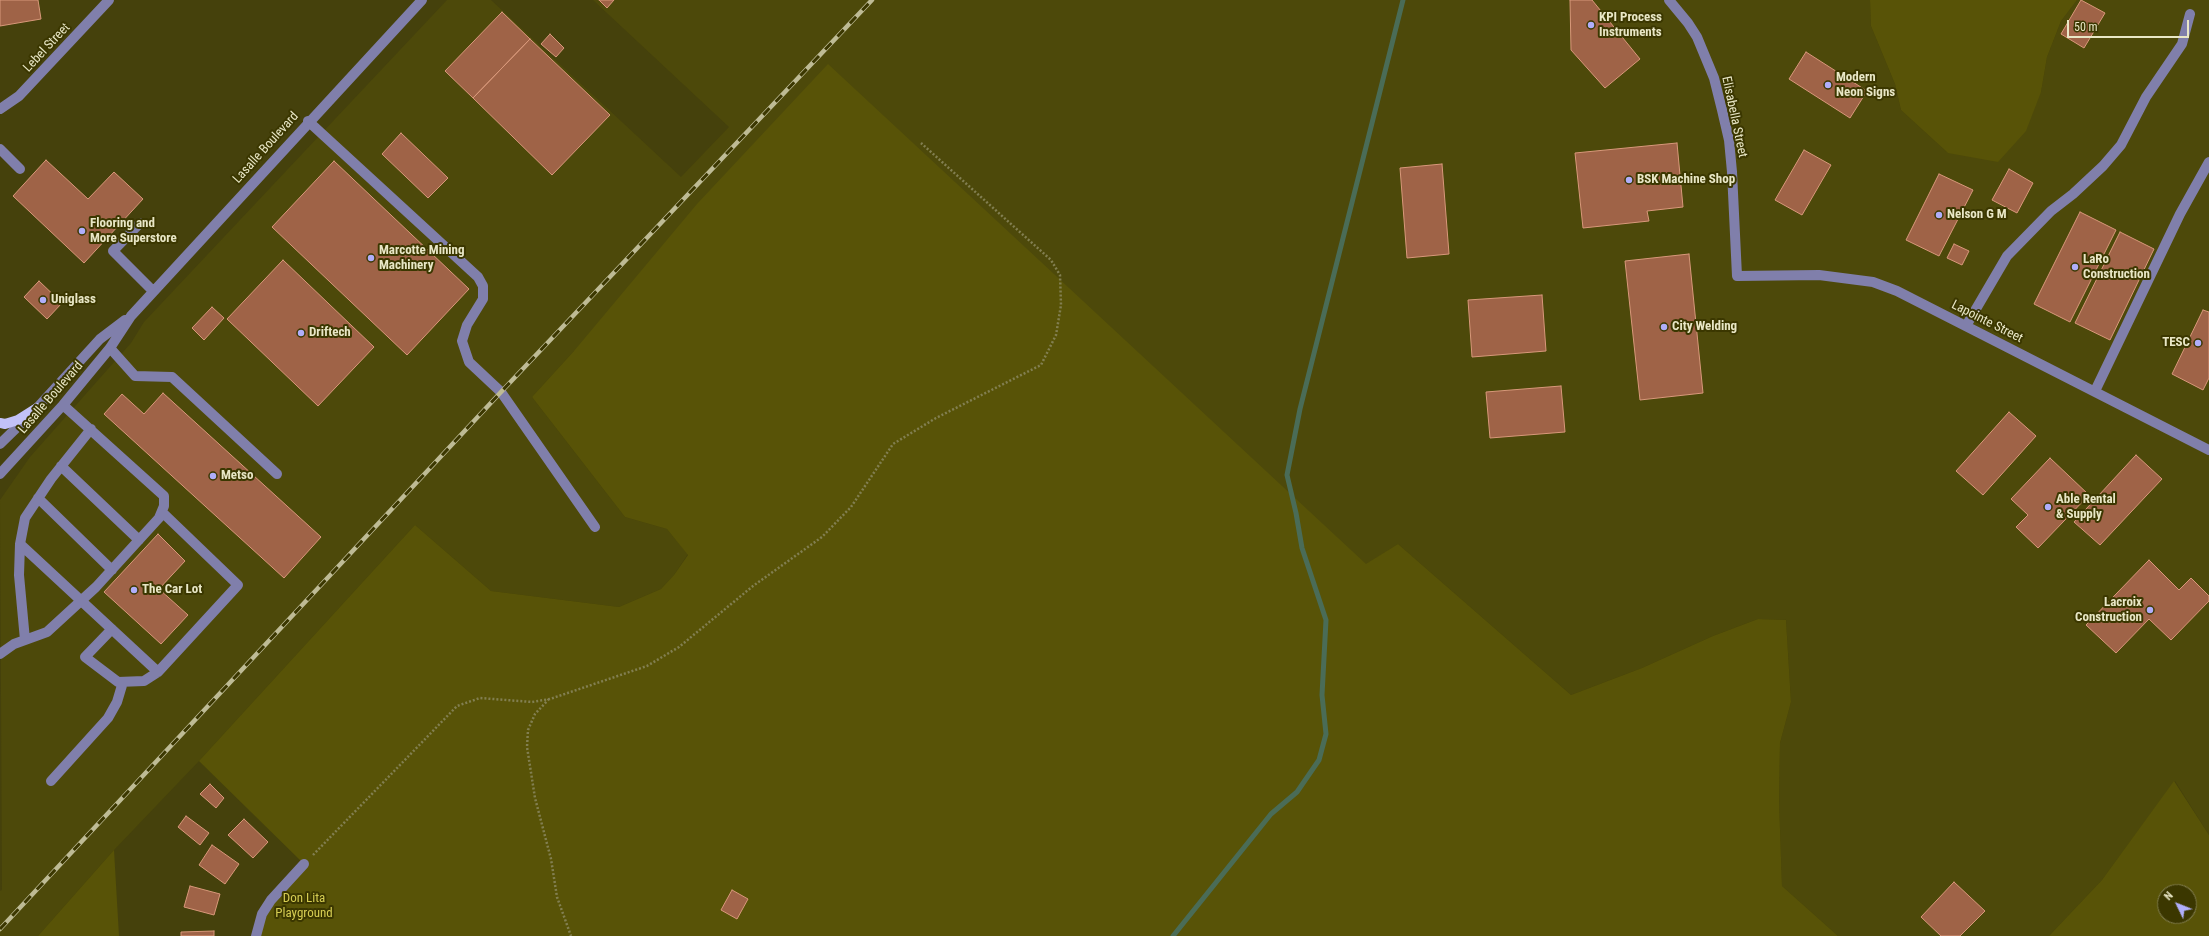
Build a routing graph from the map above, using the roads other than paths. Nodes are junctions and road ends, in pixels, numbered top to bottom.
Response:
1 (109, 0) edge
2 (422, 0) edge
3 (1669, 0) edge
4 (2190, 14) dead end
5 (0, 109) edge
6 (308, 121) junction
7 (0, 149) edge
8 (2209, 162) edge
9 (20, 169) dead end
10 (140, 223) dead end
11 (1737, 276) joint
12 (154, 291) junction
13 (131, 316) junction
14 (1966, 326) junction
15 (110, 348) junction
16 (2095, 391) junction
17 (63, 405) junction
18 (37, 408) junction
19 (0, 423) edge
20 (90, 429) junction
21 (0, 444) edge
22 (2209, 450) edge
23 (61, 466) junction
24 (0, 474) edge
25 (277, 474) dead end
26 (38, 498) junction
27 (162, 512) junction
28 (595, 526) dead end
29 (139, 540) junction
30 (20, 544) junction
31 (112, 570) junction
32 (81, 601) junction
33 (112, 629) junction
34 (26, 640) junction
35 (0, 654) edge
36 (158, 672) junction
37 (123, 682) junction
38 (51, 781) dead end
39 (304, 864) road end
40 (256, 936) edge

1 - 5 street, Lebel Street
2 - 6 street, Lasalle Boulevard
3 - 11 street, Elisabella Street
4 - 14 street
6 - 12 street, Lasalle Boulevard
6 - 28 street
7 - 9 street
8 - 16 street
10 - 12 street
11 - 14 street, Lapointe Street
12 - 13 street, Lasalle Boulevard
13 - 15 street, Lasalle Boulevard
13 - 18 street, Lasalle Boulevard
14 - 16 street, Lapointe Street
15 - 17 street, Lasalle Boulevard
15 - 25 street
16 - 22 street, Lapointe Street
17 - 20 street
17 - 24 street, Lasalle Boulevard
18 - 19 main road
18 - 21 street, Lasalle Boulevard
20 - 23 street
20 - 27 street
23 - 26 street
23 - 29 street
26 - 30 street
26 - 31 street
27 - 29 street
27 - 36 street
29 - 31 street
30 - 32 street
30 - 34 street
31 - 32 street
32 - 33 street
32 - 34 street
33 - 36 street
33 - 37 street
34 - 35 street
36 - 37 street
37 - 38 street
39 - 40 street

